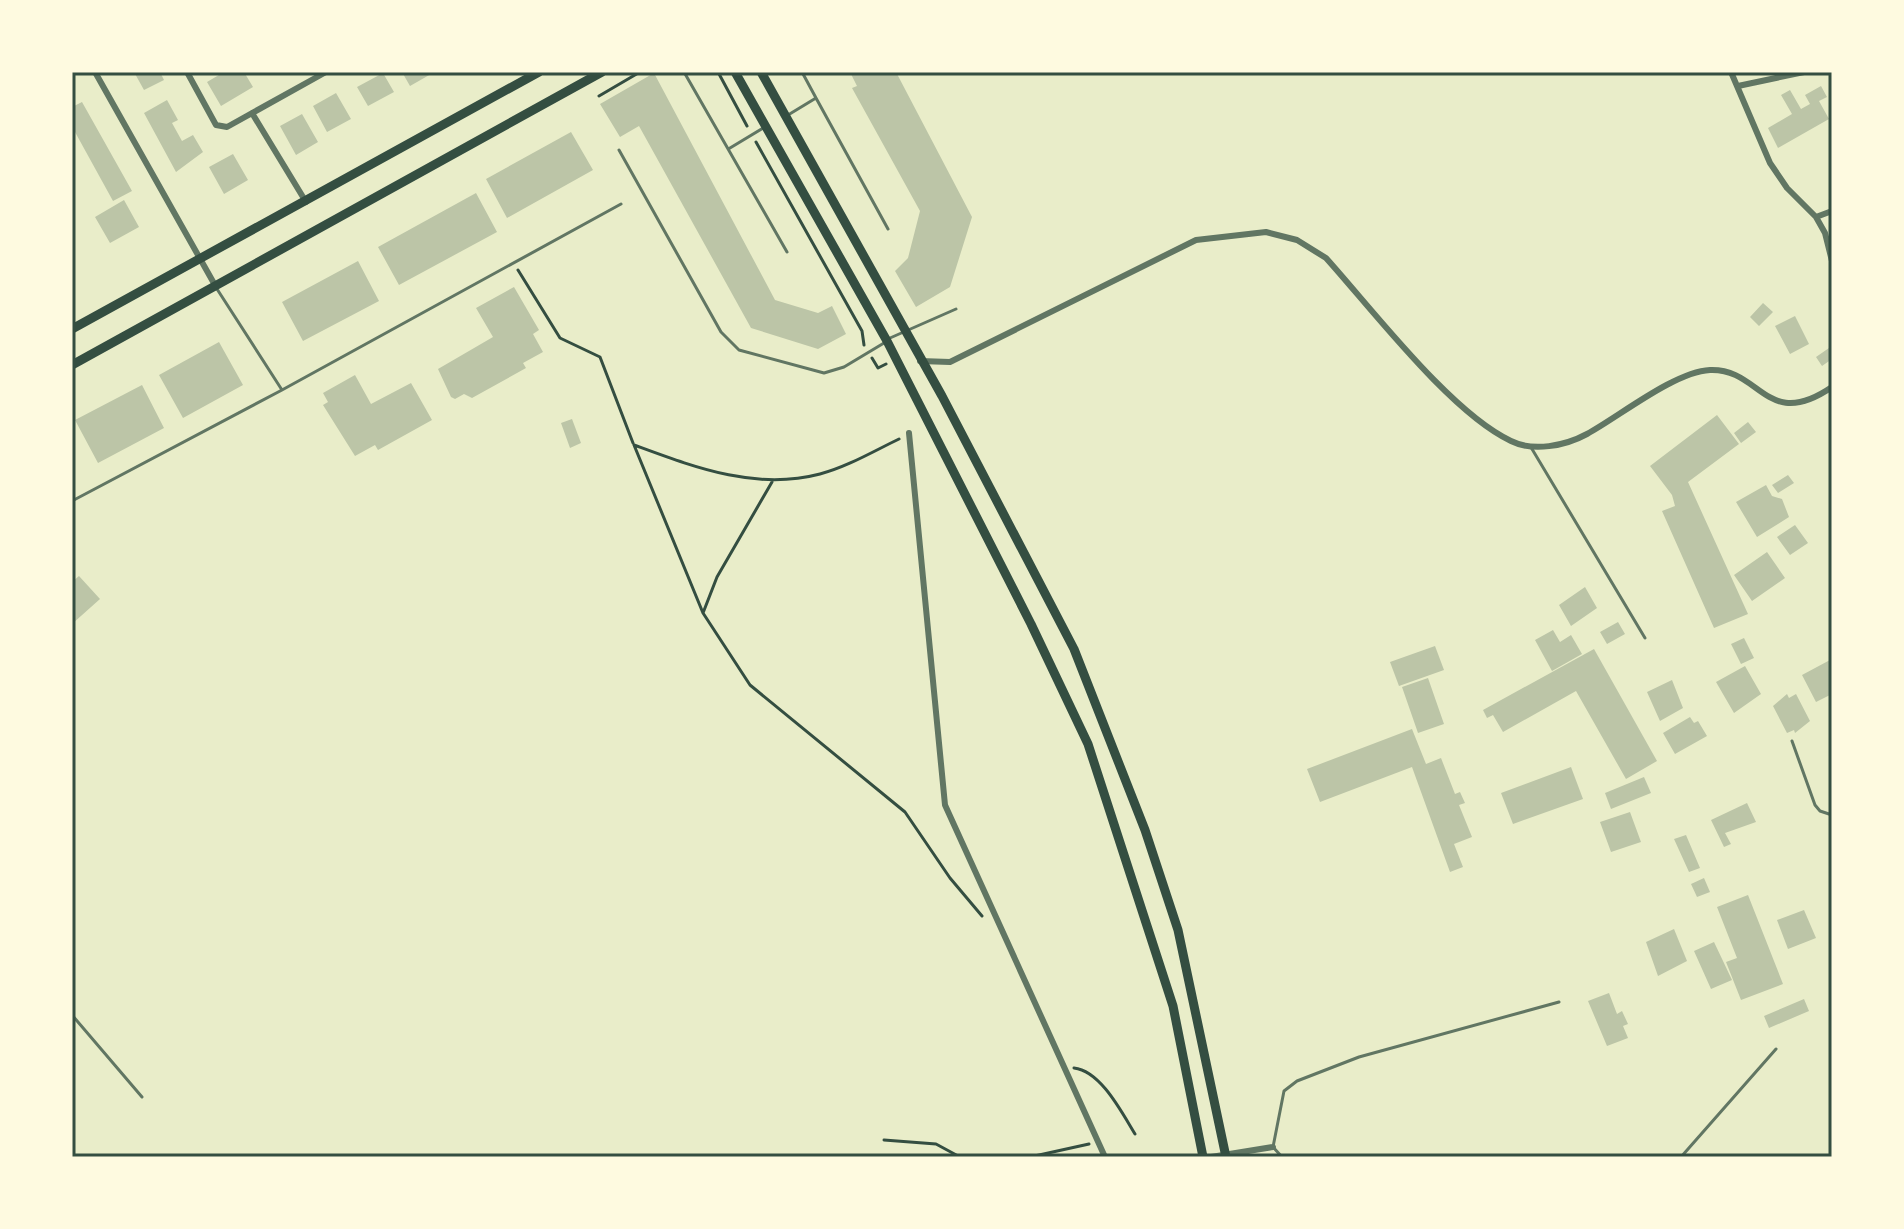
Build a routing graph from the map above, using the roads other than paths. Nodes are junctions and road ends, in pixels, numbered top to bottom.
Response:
1 (95, 72) edge
2 (187, 72) edge
3 (326, 72) edge
4 (539, 72) edge
5 (602, 72) edge
6 (684, 72) edge
7 (735, 72) edge
8 (761, 72) edge
9 (802, 72) edge
10 (1731, 72) edge
11 (1804, 72) edge
12 (1738, 86) junction
13 (816, 98) junction
14 (252, 113) junction
15 (785, 117) junction
16 (766, 127) junction
17 (730, 148) junction
18 (619, 150) dead end
19 (306, 202) junction
20 (621, 204) dead end
21 (1832, 211) edge
22 (1816, 217) junction
23 (888, 229) dead end
24 (787, 252) dead end
25 (200, 260) junction
26 (1832, 261) edge
27 (216, 287) junction
28 (956, 309) dead end
29 (72, 329) edge
30 (903, 330) junction
31 (887, 341) junction
32 (920, 361) junction
33 (72, 365) edge
34 (1832, 387) edge
35 (282, 390) junction
36 (909, 433) road end
37 (1530, 446) junction
38 (72, 501) edge
39 (1645, 638) dead end
40 (1792, 741) dead end
41 (1832, 815) edge
42 (1559, 1002) dead end
43 (72, 1015) edge
44 (1776, 1049) dead end
45 (142, 1097) dead end
46 (1273, 1147) junction
47 (1226, 1156) edge
48 (1105, 1157) edge
49 (1203, 1157) edge
50 (1211, 1157) edge
51 (1282, 1157) edge
52 (1681, 1157) edge

1 - 25 street
2 - 14 street
3 - 14 street
4 - 19 main road
5 - 27 main road
6 - 17 lane
7 - 16 main road
8 - 15 main road
9 - 13 lane
10 - 12 street
11 - 12 street
12 - 22 street
13 - 15 lane
13 - 23 lane
14 - 19 street
15 - 30 main road
16 - 17 lane
16 - 31 main road
17 - 24 lane
18 - 31 lane
19 - 25 main road
20 - 35 lane
21 - 22 street
22 - 26 street
25 - 27 street
25 - 29 main road
27 - 33 main road
27 - 35 lane
28 - 30 lane
30 - 31 lane
30 - 32 main road
31 - 49 main road
32 - 37 street
32 - 47 main road
34 - 37 street
35 - 38 lane
36 - 48 street
37 - 39 lane
40 - 41 lane
42 - 46 lane
43 - 45 lane
44 - 52 lane
46 - 47 street
46 - 51 lane
47 - 50 street

